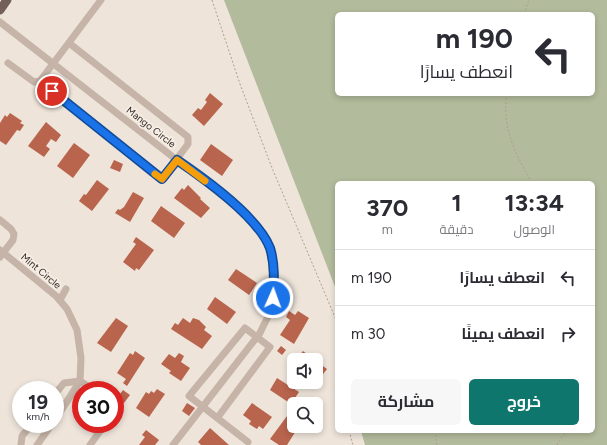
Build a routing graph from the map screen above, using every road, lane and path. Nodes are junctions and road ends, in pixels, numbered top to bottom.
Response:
1 (7, 0) edge
2 (101, 0) edge
3 (212, 0) edge
4 (529, 0) edge
5 (0, 10) edge
6 (525, 12) edge
7 (0, 22) edge
8 (69, 43) junction
9 (8, 62) dead end
10 (54, 64) junction
11 (40, 81) junction
12 (507, 96) edge
13 (177, 160) junction
14 (531, 181) edge
15 (0, 220) edge
16 (1, 253) edge
17 (66, 289) dead end
18 (60, 300) junction
19 (335, 317) edge
20 (256, 337) junction
21 (80, 381) edge
22 (72, 393) edge
23 (64, 406) edge
24 (203, 406) junction
25 (218, 417) junction
26 (24, 433) edge
27 (46, 433) edge
28 (99, 433) edge
29 (350, 433) edge
30 (435, 433) edge
31 (565, 433) edge
32 (249, 444) edge
33 (21, 445) edge
34 (37, 445) edge
35 (90, 445) edge
36 (174, 445) edge
37 (353, 445) edge
38 (436, 445) edge
39 (556, 445) edge

1 - 5 main road
2 - 8 street
3 - 19 path
4 - 6 path
7 - 10 street, Mango Circle
8 - 10 street
8 - 13 street
9 - 11 street
10 - 11 street
10 - 13 street, Mango Circle
11 - 13 street
12 - 14 path
13 - 20 street, Mango Circle
15 - 16 street
16 - 18 street, Mint Circle
17 - 18 street
18 - 21 street, Mint Circle
20 - 24 street, Mango Circle
20 - 24 street
20 - 25 street
22 - 23 street, Mint Circle
24 - 25 street
24 - 36 street, Mango Circle
25 - 32 street
26 - 33 street
27 - 34 street
28 - 35 street
29 - 37 path
30 - 38 path
31 - 39 path

